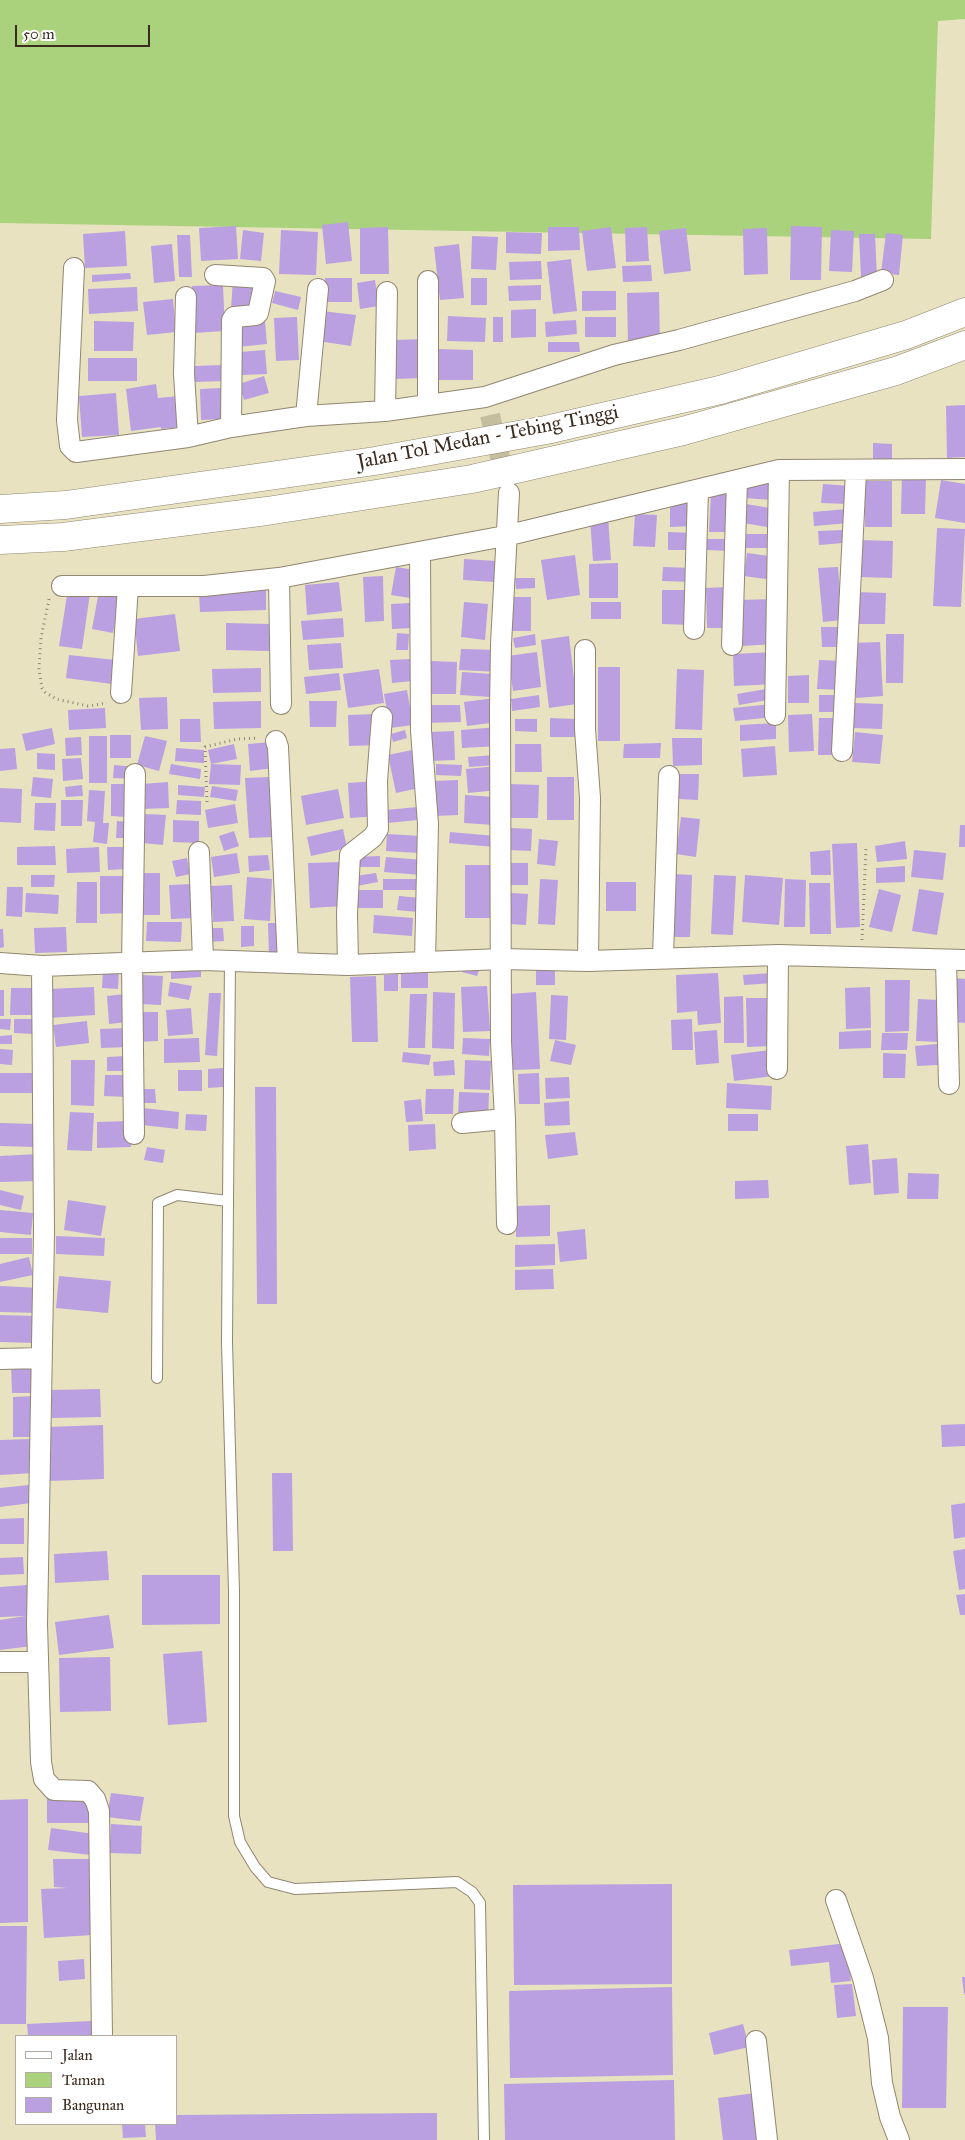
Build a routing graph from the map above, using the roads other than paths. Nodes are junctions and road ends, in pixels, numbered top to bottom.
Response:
1 (74, 268) dead end
2 (215, 275) dead end
3 (883, 280) dead end
4 (428, 281) dead end
5 (318, 289) dead end
6 (387, 292) dead end
7 (186, 297) dead end
8 (965, 312) edge
9 (965, 346) edge
10 (428, 404) junction
11 (386, 411) junction
12 (306, 416) junction
13 (231, 427) junction
14 (188, 437) junction
15 (779, 470) junction
16 (965, 470) edge
17 (856, 471) junction
18 (736, 480) junction
19 (698, 490) junction
20 (509, 493) tunnel mouth
21 (0, 509) edge
22 (506, 536) junction
23 (0, 540) edge
24 (420, 553) junction
25 (279, 578) junction
26 (62, 586) road end
27 (128, 586) junction
28 (694, 629) dead end
29 (732, 645) dead end
30 (585, 650) dead end
31 (121, 693) road end
32 (282, 704) dead end
33 (775, 715) dead end
34 (382, 717) dead end
35 (276, 741) road end
36 (842, 752) dead end
37 (135, 774) dead end
38 (669, 776) dead end
39 (199, 852) dead end
40 (778, 955) junction
41 (663, 957) junction
42 (502, 959) junction
43 (203, 960) junction
44 (230, 960) junction
45 (956, 960) edge
46 (588, 961) junction
47 (425, 962) junction
48 (0, 963) edge
49 (132, 963) junction
50 (288, 963) junction
51 (348, 965) junction
52 (42, 966) junction
53 (777, 1069) dead end
54 (949, 1084) dead end
55 (505, 1119) junction
56 (462, 1123) dead end
57 (134, 1134) dead end
58 (228, 1201) junction
59 (507, 1224) dead end
60 (42, 1358) junction
61 (0, 1359) edge
62 (156, 1378) dead end
63 (0, 1662) edge
64 (38, 1662) junction
65 (836, 1900) dead end
66 (102, 2035) edge
67 (756, 2041) dead end
68 (484, 2140) edge
69 (767, 2140) edge
70 (900, 2140) edge

1 - 14 street
2 - 13 street
3 - 10 street
4 - 10 street
5 - 12 street
6 - 11 street
7 - 14 street
8 - 21 highway, Jalan Tol Medan - Tebing Tinggi
9 - 23 highway, Jalan Tol Medan - Tebing Tinggi
10 - 11 street
11 - 12 street
12 - 13 street
13 - 14 street
15 - 17 street
15 - 18 street
15 - 33 street
16 - 17 street
17 - 36 street
18 - 19 street
18 - 29 street
19 - 22 street
19 - 28 street
20 - 22 street
22 - 24 street
22 - 42 street
24 - 25 street
24 - 47 street
25 - 27 street
25 - 32 street
26 - 27 street
27 - 31 street
30 - 46 street
34 - 51 street
35 - 50 street
37 - 49 street
38 - 41 street
39 - 43 street
40 - 41 street
40 - 45 street
40 - 53 street
41 - 46 street
42 - 46 street
42 - 47 street
42 - 55 street
43 - 44 street
43 - 49 street
44 - 50 street
44 - 58 lane
45 - 54 street
47 - 51 street
48 - 52 street
49 - 52 street
49 - 57 street
50 - 51 street
52 - 60 street
55 - 56 street
55 - 59 street
58 - 62 lane
58 - 68 lane
60 - 61 street
60 - 64 street
63 - 64 street
64 - 66 street
65 - 70 street
67 - 69 street

